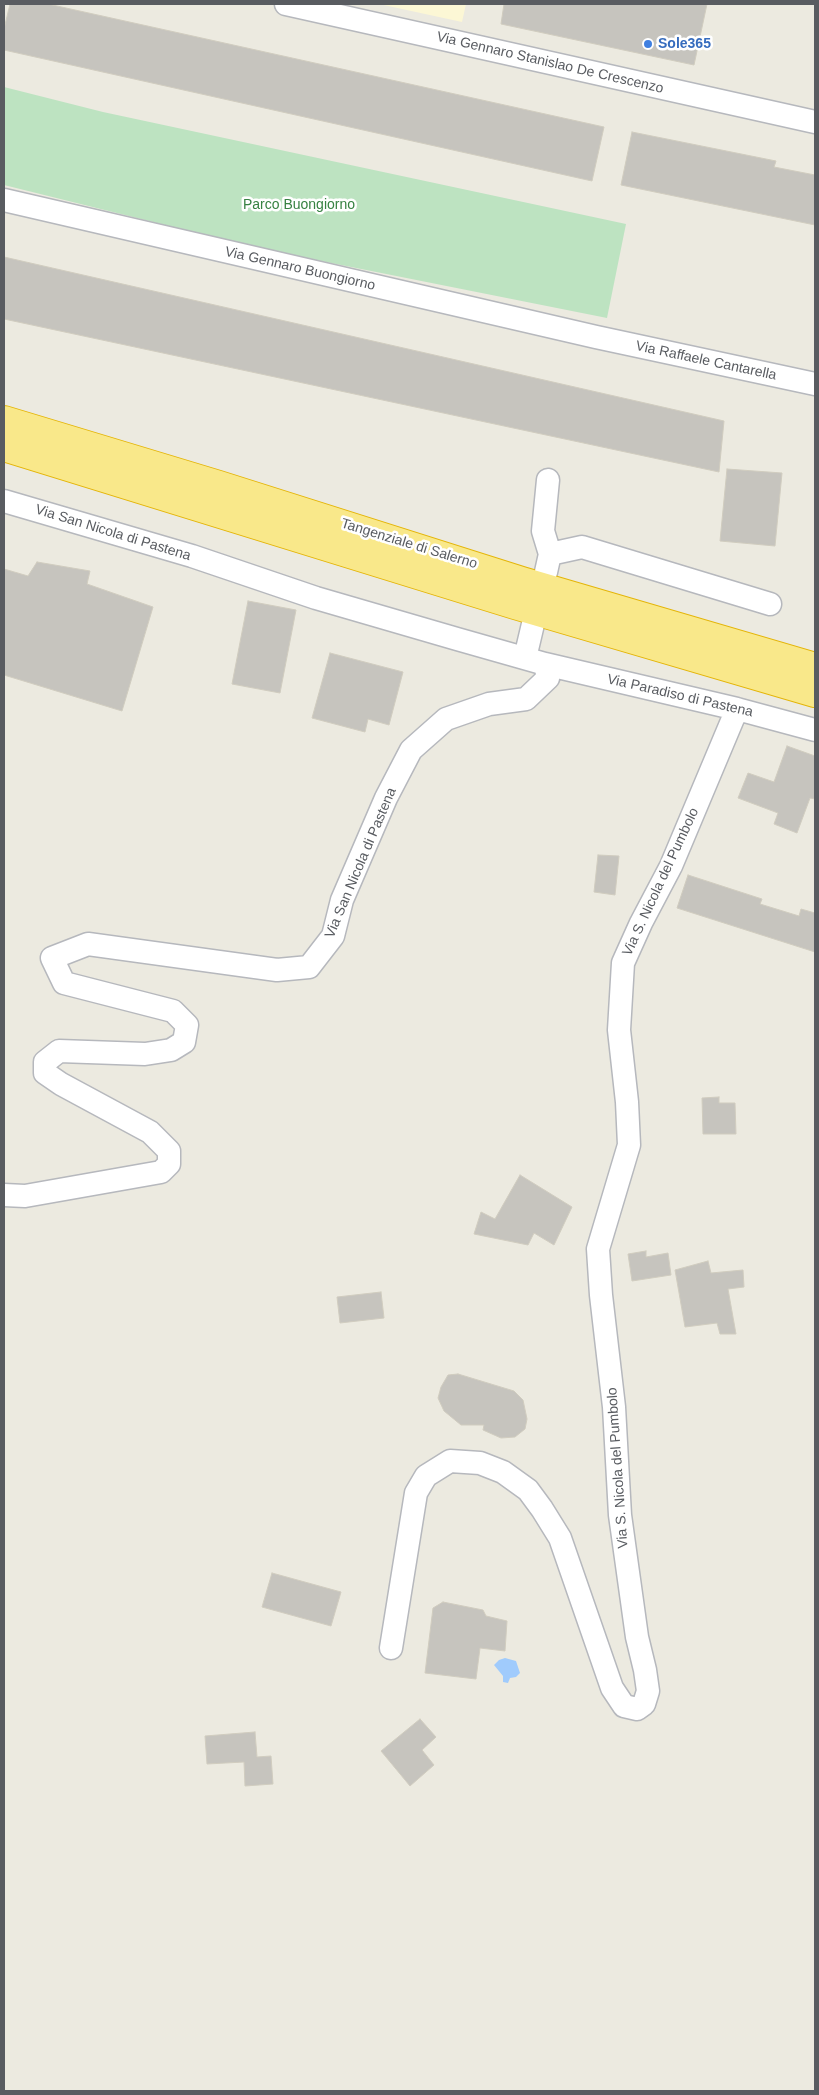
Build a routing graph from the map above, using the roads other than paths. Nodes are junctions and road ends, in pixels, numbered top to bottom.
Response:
1 (286, 4) edge
2 (815, 122) edge
3 (4, 200) edge
4 (596, 337) joint
5 (815, 384) edge
6 (4, 420) edge
7 (4, 447) edge
8 (548, 480) dead end
9 (4, 501) edge
10 (770, 604) dead end
11 (533, 624) dead end
12 (535, 661) junction
13 (815, 667) edge
14 (815, 693) edge
15 (737, 709) junction
16 (815, 730) edge
17 (4, 1195) edge
18 (391, 1648) dead end

1 - 2 street, Via Gennaro Stanislao De Crescenzo
3 - 4 street, Via Gennaro Buongiorno
4 - 5 street, Via Raffaele Cantarella
6 - 13 highway, Tangenziale di Salerno
7 - 14 highway, Tangenziale di Salerno
8 - 10 street
9 - 12 street, Via San Nicola di Pastena
11 - 12 street
12 - 15 street, Via Paradiso di Pastena
12 - 17 street, Via San Nicola di Pastena
15 - 16 street, Via Paradiso di Pastena
15 - 18 street, Via S. Nicola del Pumbolo

